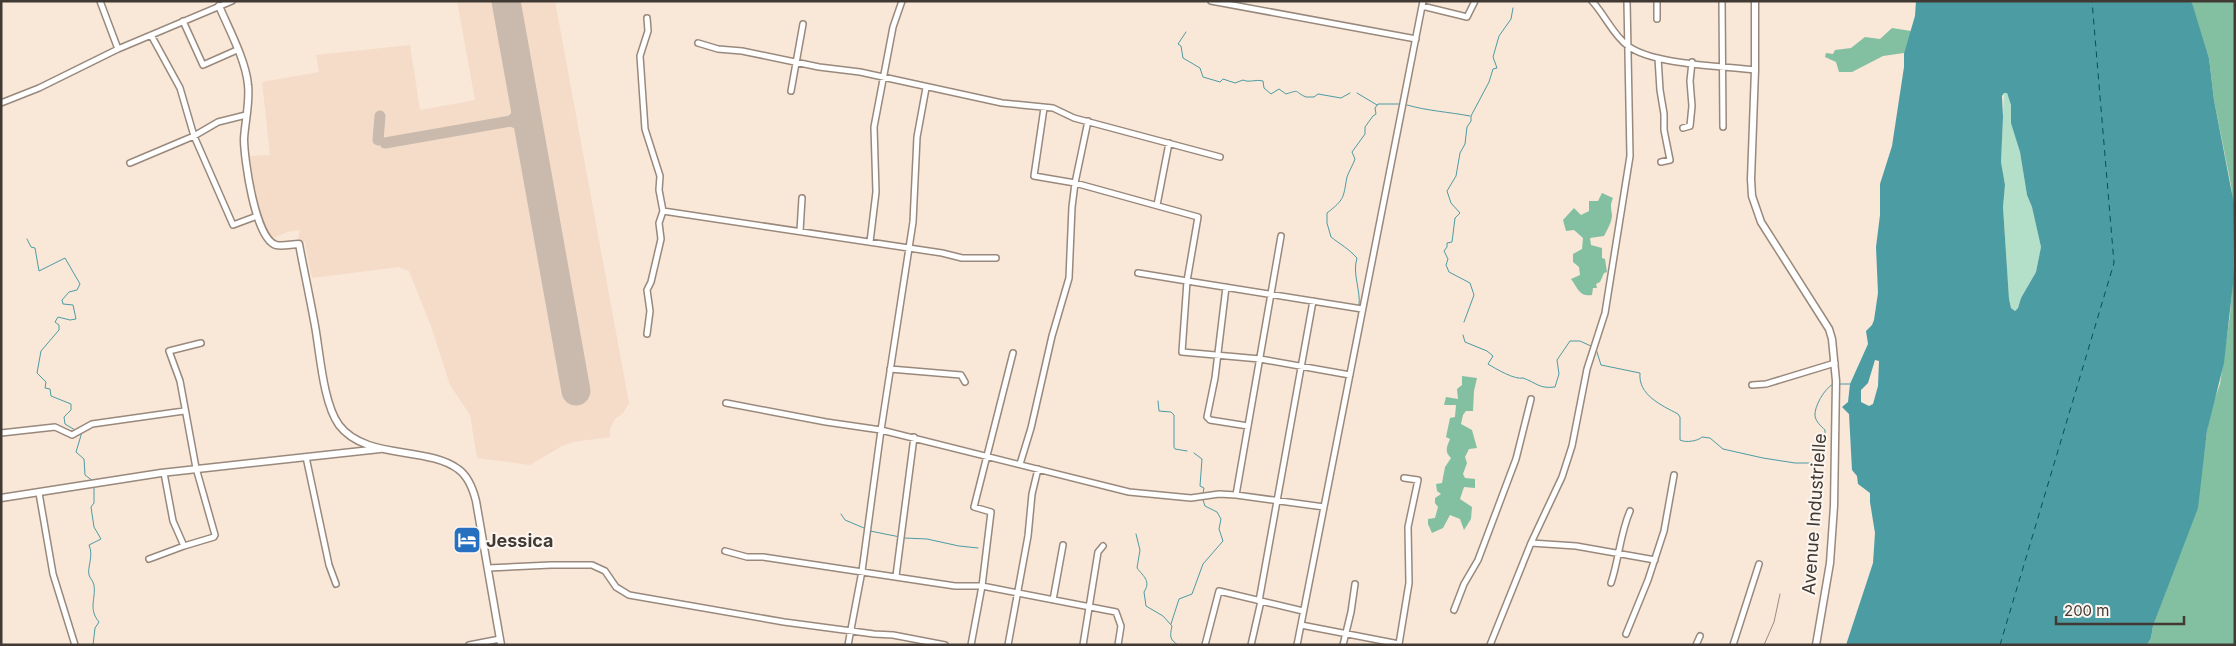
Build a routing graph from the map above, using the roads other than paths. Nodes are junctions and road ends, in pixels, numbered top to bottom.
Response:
1 (100, 1) edge
2 (232, 1) edge
3 (902, 1) edge
4 (1211, 1) edge
5 (1475, 1) edge
6 (1592, 1) edge
7 (1627, 1) edge
8 (1657, 1) edge
9 (1722, 1) edge
10 (1755, 1) edge
11 (218, 4) edge
12 (1423, 4) edge
13 (647, 18) dead end
14 (1657, 19) dead end
15 (183, 22) junction
16 (803, 24) dead end
17 (151, 35) junction
18 (1416, 39) junction
19 (698, 43) dead end
20 (1628, 46) junction
21 (118, 49) junction
22 (237, 50) junction
23 (1658, 58) junction
24 (796, 62) junction
25 (1692, 62) junction
26 (1722, 66) junction
27 (1755, 70) junction
28 (883, 78) junction
29 (926, 88) junction
30 (791, 91) dead end
31 (1, 103) edge
32 (1044, 108) junction
33 (246, 115) junction
34 (1088, 121) junction
35 (1723, 127) dead end
36 (1684, 128) dead end
37 (194, 136) junction
38 (1169, 143) junction
39 (1220, 157) dead end
40 (1660, 162) dead end
41 (130, 163) dead end
42 (1075, 183) junction
43 (802, 198) dead end
44 (1157, 205) junction
45 (663, 211) junction
46 (257, 216) junction
47 (800, 231) junction
48 (1281, 236) dead end
49 (870, 242) junction
50 (908, 248) junction
51 (996, 258) dead end
52 (1138, 273) dead end
53 (1187, 281) junction
54 (1226, 287) junction
55 (1271, 294) junction
56 (1314, 301) junction
57 (1362, 309) junction
58 (647, 334) dead end
59 (201, 343) dead end
60 (1013, 353) dead end
61 (1218, 355) junction
62 (1260, 359) junction
63 (1835, 364) junction
64 (1302, 366) junction
65 (890, 369) junction
66 (1350, 375) junction
67 (965, 382) dead end
68 (1752, 385) dead end
69 (1531, 399) dead end
70 (726, 403) dead end
71 (184, 410) junction
72 (1248, 426) junction
73 (881, 430) junction
74 (1, 433) edge
75 (914, 437) junction
76 (354, 438) junction
77 (383, 449) junction
78 (349, 452) junction
79 (986, 456) junction
80 (306, 457) junction
81 (1020, 464) junction
82 (196, 468) junction
83 (1038, 469) junction
84 (164, 472) junction
85 (1674, 475) dead end
86 (1404, 478) dead end
87 (39, 493) junction
88 (1236, 495) junction
89 (1, 498) edge
90 (1277, 501) junction
91 (1324, 507) junction
92 (1630, 511) dead end
93 (1531, 543) junction
94 (1063, 545) dead end
95 (184, 546) junction
96 (1103, 546) dead end
97 (725, 551) dead end
98 (1618, 553) junction
99 (149, 559) dead end
100 (1655, 560) junction
101 (1759, 564) dead end
102 (488, 568) junction
103 (862, 571) junction
104 (896, 576) junction
105 (1611, 583) dead end
106 (336, 584) dead end
107 (1355, 584) dead end
108 (982, 586) junction
109 (1018, 593) junction
110 (1053, 600) junction
111 (1260, 601) junction
112 (1089, 607) junction
113 (1454, 610) dead end
114 (1304, 611) junction
115 (1301, 626) junction
116 (851, 631) junction
117 (1345, 634) junction
118 (1626, 634) dead end
119 (1700, 636) dead end
120 (501, 642) edge
121 (1387, 644) edge
122 (1492, 644) edge
123 (75, 645) edge
124 (469, 645) edge
125 (848, 645) edge
126 (946, 645) edge
127 (971, 645) edge
128 (1008, 645) edge
129 (1083, 645) edge
130 (1118, 645) edge
131 (1205, 645) edge
132 (1251, 645) edge
133 (1297, 645) edge
134 (1343, 645) edge
135 (1696, 645) edge
136 (1734, 645) edge
137 (1816, 645) edge

1 - 21 street
2 - 11 street
3 - 28 street
4 - 18 street
5 - 12 street
6 - 20 street
7 - 20 street
8 - 14 street
9 - 26 street
10 - 27 street, Avenue Industrielle
11 - 15 street
11 - 22 street
12 - 18 street
13 - 45 street
15 - 17 street
15 - 22 street
16 - 24 street
17 - 21 street
17 - 37 street
18 - 57 street
19 - 24 street
20 - 23 street
20 - 93 street
21 - 31 street
22 - 33 street
23 - 25 street
23 - 40 street
24 - 28 street
24 - 30 street
25 - 26 street
25 - 36 street
26 - 27 street
26 - 35 street
27 - 63 street, Avenue Industrielle
28 - 29 street
28 - 49 street
29 - 32 street
29 - 50 street
32 - 34 street
32 - 42 street
33 - 37 street
33 - 46 street
34 - 38 street
34 - 42 street
37 - 41 street
37 - 46 street
38 - 39 street
38 - 44 street
42 - 44 street
42 - 81 street
43 - 47 street
44 - 53 street
45 - 47 street
45 - 58 street
46 - 76 street
47 - 49 street
48 - 55 street
49 - 50 street
50 - 51 street
50 - 65 street
52 - 53 street
53 - 54 street
53 - 61 street
54 - 55 street
54 - 61 street
55 - 56 street
55 - 62 street
56 - 57 street
56 - 64 street
57 - 66 street
59 - 71 street
60 - 79 street
61 - 62 street
61 - 72 street
62 - 64 street
62 - 72 street
63 - 68 street
63 - 137 street, Avenue Industrielle
64 - 66 street
64 - 90 street
65 - 67 street
65 - 73 street
66 - 91 street
69 - 113 street
70 - 73 street
71 - 74 street
71 - 82 street
72 - 88 street
73 - 75 street
73 - 103 street
75 - 79 street
75 - 104 street
76 - 77 street
76 - 78 street
77 - 78 street
77 - 102 street
78 - 80 street
79 - 81 street
79 - 108 street
80 - 82 street
80 - 106 street
81 - 83 street
82 - 84 street
82 - 95 street
83 - 88 street
83 - 109 street
84 - 87 street
84 - 95 street
85 - 100 street
86 - 121 street
87 - 89 street
87 - 123 street
88 - 90 street
90 - 91 street
90 - 111 street
91 - 114 street
92 - 98 street
93 - 98 street
93 - 122 street
94 - 110 street
95 - 99 street
96 - 112 street
97 - 103 street
98 - 100 street
98 - 105 street
100 - 118 street
101 - 136 street
102 - 116 street
102 - 120 street
103 - 104 street
103 - 116 street
104 - 108 street
107 - 117 street
108 - 109 street
108 - 127 street
109 - 110 street
109 - 128 street
110 - 112 street
111 - 114 street
111 - 131 street
111 - 132 street
112 - 129 street
112 - 130 street
114 - 115 street
115 - 117 street
115 - 133 street
116 - 125 street
116 - 126 street
117 - 121 street
117 - 134 street
119 - 135 street
120 - 124 street

